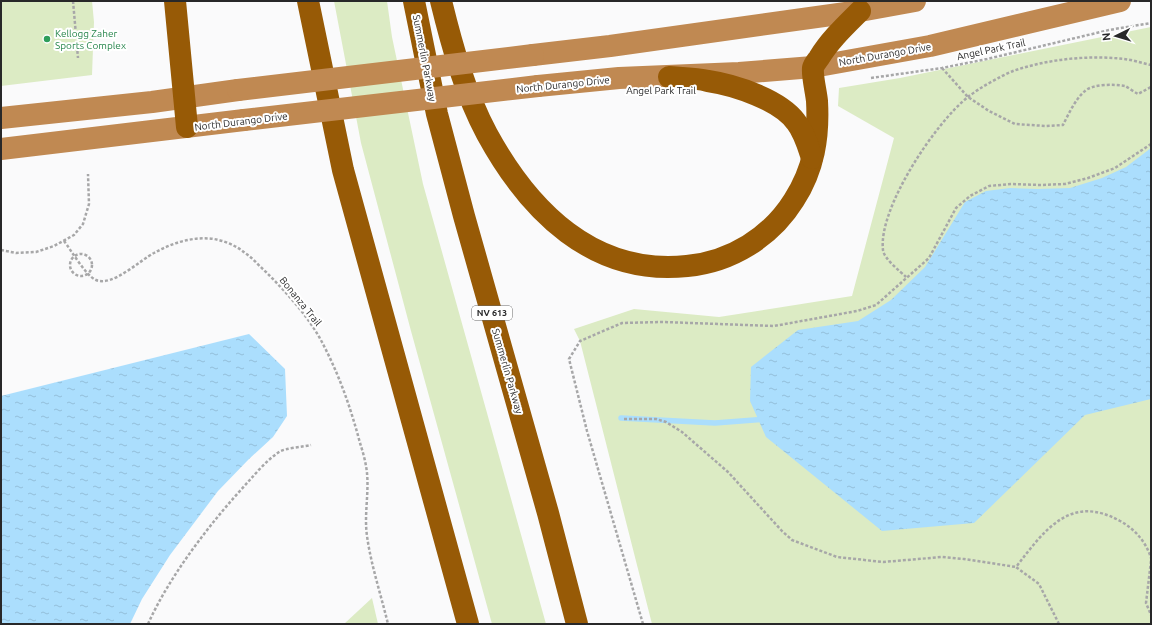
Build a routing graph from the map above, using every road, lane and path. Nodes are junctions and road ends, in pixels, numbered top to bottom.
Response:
1 (73, 1) edge
2 (175, 1) edge
3 (308, 1) edge
4 (414, 1) edge
5 (441, 1) edge
6 (915, 1) edge
7 (1120, 1) edge
8 (860, 11) junction
9 (1151, 23) edge
10 (78, 58) dead end
11 (1151, 65) edge
12 (813, 67) junction
13 (942, 68) junction
14 (669, 77) junction
15 (867, 79) dead end
16 (1151, 87) edge
17 (968, 97) junction
18 (184, 98) junction
19 (1, 118) edge
20 (187, 127) junction
21 (1151, 144) edge
22 (1, 149) edge
23 (812, 159) junction
24 (88, 174) dead end
25 (64, 241) junction
26 (1, 250) edge
27 (75, 255) junction
28 (88, 274) junction
29 (906, 277) junction
30 (624, 419) dead end
31 (311, 445) dead end
32 (1151, 558) edge
33 (1151, 561) edge
34 (1016, 567) junction
35 (1151, 615) edge
36 (148, 624) edge
37 (388, 624) edge
38 (468, 624) edge
39 (577, 624) edge
40 (643, 624) edge
41 (1059, 624) edge

1 - 10 path
2 - 18 highway
3 - 38 highway
4 - 39 highway, Summerlin Parkway / NV 613
5 - 23 highway
6 - 8 main road
7 - 12 main road, North Durango Drive
8 - 12 highway
8 - 18 main road, bridge
9 - 13 path, Angel Park Trail
11 - 17 path
12 - 14 main road, North Durango Drive
12 - 23 highway
13 - 15 path, Angel Park Trail
13 - 17 path
14 - 20 main road, North Durango Drive, bridge
14 - 23 highway
16 - 17 path
17 - 29 path
18 - 19 main road
18 - 20 highway
20 - 22 main road, North Durango Drive
21 - 29 path
24 - 25 path
25 - 26 path
25 - 27 path
27 - 28 path
27 - 28 path
27 - 28 path
28 - 37 path, Bonanza Trail
29 - 40 path
30 - 34 path
31 - 36 path
32 - 34 path
33 - 35 path
34 - 41 path

